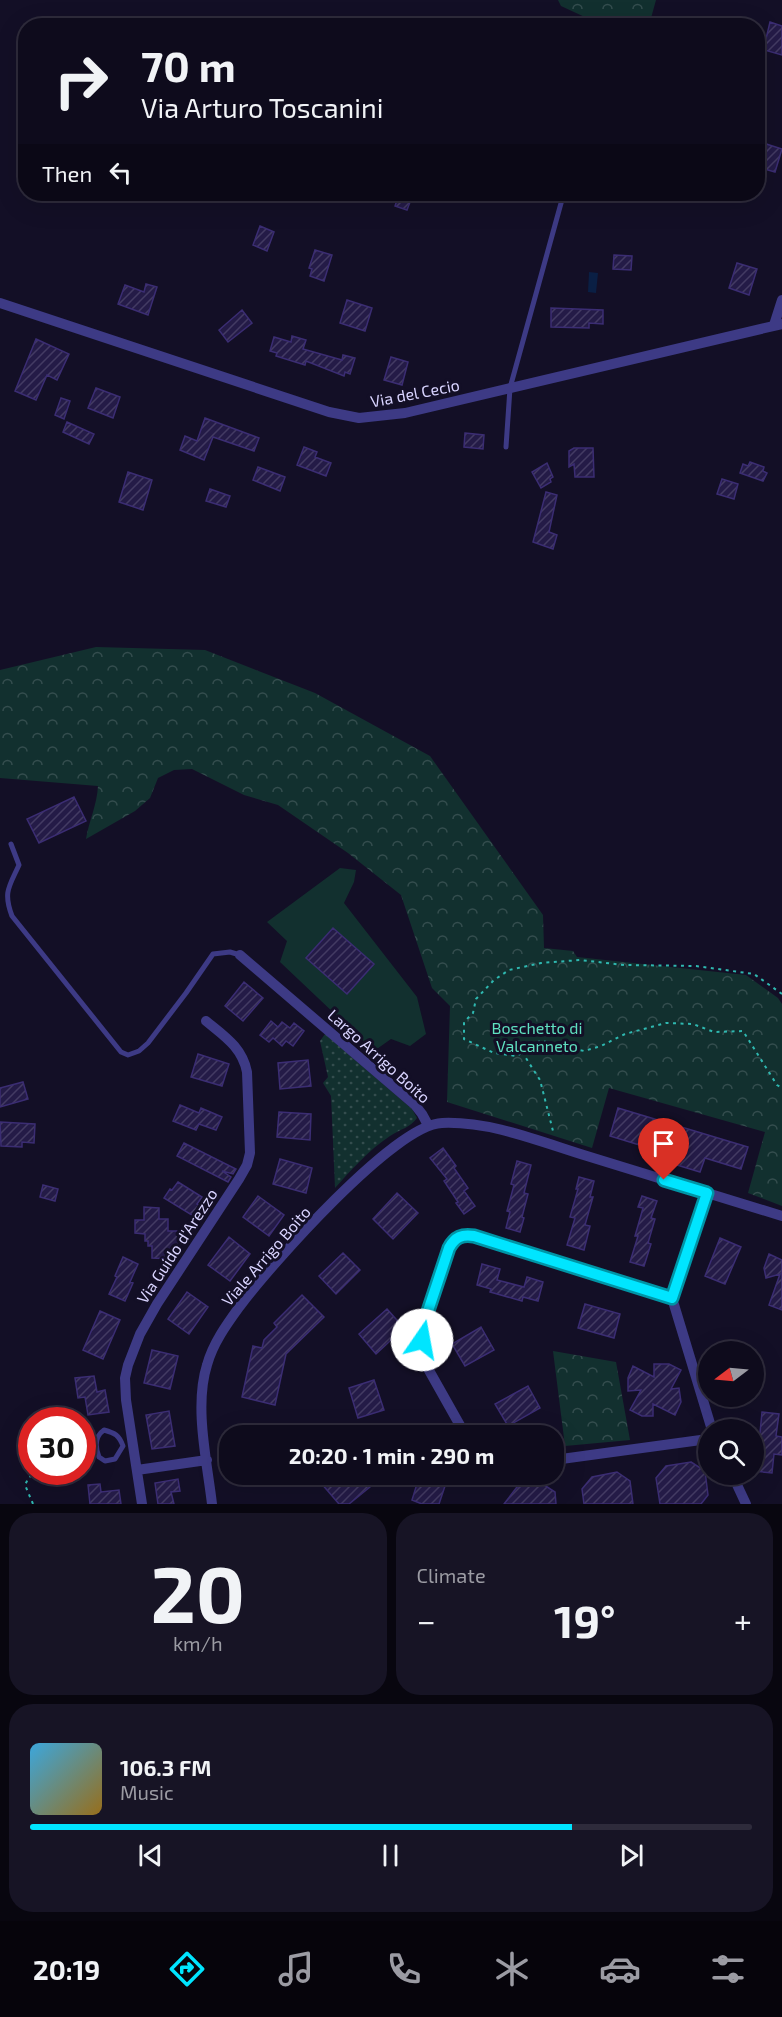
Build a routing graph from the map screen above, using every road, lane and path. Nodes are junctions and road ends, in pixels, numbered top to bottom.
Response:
1 (562, 201) edge
2 (782, 300) edge
3 (0, 303) edge
4 (778, 325) edge
5 (510, 388) junction
6 (506, 447) dead end
7 (11, 844) dead end
8 (240, 954) joint
9 (782, 994) edge
10 (206, 1021) dead end
11 (522, 1052) junction
12 (782, 1088) edge
13 (428, 1125) junction
14 (557, 1147) junction
15 (707, 1193) junction
16 (332, 1203) joint
17 (782, 1216) edge
18 (672, 1298) junction
19 (709, 1419) edge
20 (460, 1425) edge
21 (698, 1439) edge
22 (128, 1446) junction
23 (564, 1459) edge
24 (207, 1460) junction
25 (136, 1470) junction
26 (25, 1485) edge
27 (737, 1485) edge
28 (33, 1504) edge
29 (142, 1504) edge
30 (212, 1504) edge
31 (746, 1504) edge

1 - 5 lane
2 - 4 street
3 - 5 street, Via del Cecio
4 - 5 street, Via del Cecio
5 - 6 lane
7 - 8 lane
8 - 13 street, Largo Arrigo Boito
9 - 11 path
10 - 22 street, Via Guido d'Arezzo
11 - 12 path
11 - 14 path
13 - 14 street
13 - 16 street, Largo Arrigo Boito
14 - 15 street
15 - 17 street
15 - 18 street
16 - 24 street, Viale Arrigo Boito
18 - 19 street
18 - 20 street
21 - 23 street
22 - 22 lane
22 - 25 street, Via Guido d'Arezzo
24 - 25 street
24 - 30 street, Viale Arrigo Boito
25 - 29 street, Via Guido d'Arezzo
26 - 28 path
27 - 31 street

